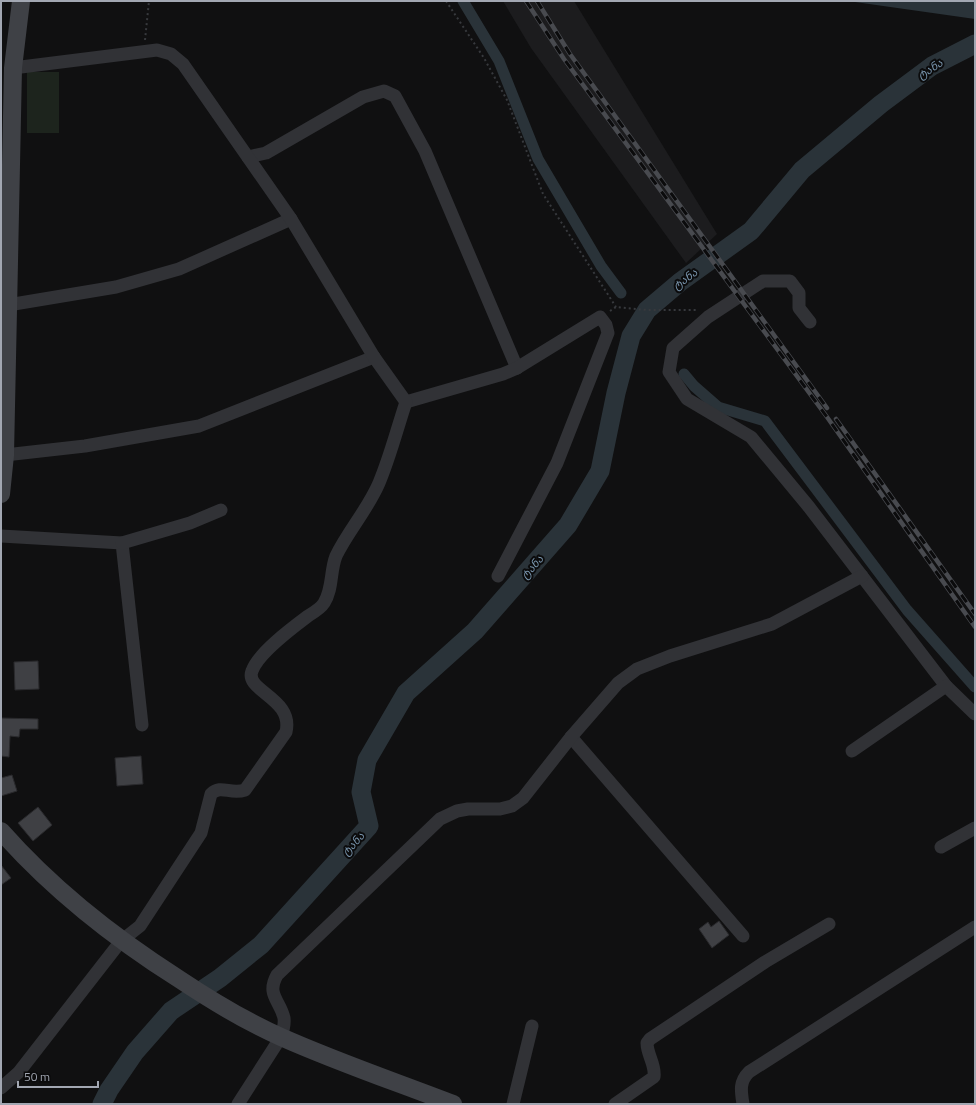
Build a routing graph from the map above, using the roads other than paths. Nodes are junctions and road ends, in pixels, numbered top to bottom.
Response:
1 (21, 1) edge
2 (13, 68) junction
3 (248, 157) junction
4 (291, 219) junction
5 (8, 305) junction
6 (810, 322) dead end
7 (374, 357) junction
8 (516, 368) junction
9 (406, 402) junction
10 (5, 455) junction
11 (1, 494) edge
12 (220, 510) dead end
13 (1, 536) edge
14 (122, 542) junction
15 (498, 576) dead end
16 (862, 576) junction
17 (946, 686) junction
18 (975, 714) edge
19 (142, 725) dead end
20 (571, 737) junction
21 (852, 751) dead end
22 (975, 828) edge
23 (1, 831) edge
24 (941, 847) dead end
25 (829, 924) dead end
26 (975, 928) edge
27 (743, 936) dead end
28 (121, 941) junction
29 (532, 1026) dead end
30 (281, 1037) junction
31 (1, 1088) edge
32 (238, 1104) edge
33 (453, 1104) edge
34 (513, 1104) edge
35 (615, 1104) edge
36 (743, 1104) edge

1 - 2 main road
2 - 3 street
2 - 5 main road
3 - 4 street
3 - 8 street
4 - 5 street
4 - 7 street
5 - 10 main road
6 - 16 street
7 - 9 street
7 - 10 street
8 - 9 street
8 - 15 street
9 - 28 street
10 - 11 main road
12 - 14 street
13 - 14 street
14 - 19 street
16 - 17 street
16 - 20 street
17 - 18 street
17 - 21 street
20 - 27 street
20 - 30 street
22 - 24 street
23 - 28 main road
25 - 35 street
26 - 36 street
28 - 30 main road
28 - 31 street
29 - 34 street
30 - 32 street
30 - 33 main road

